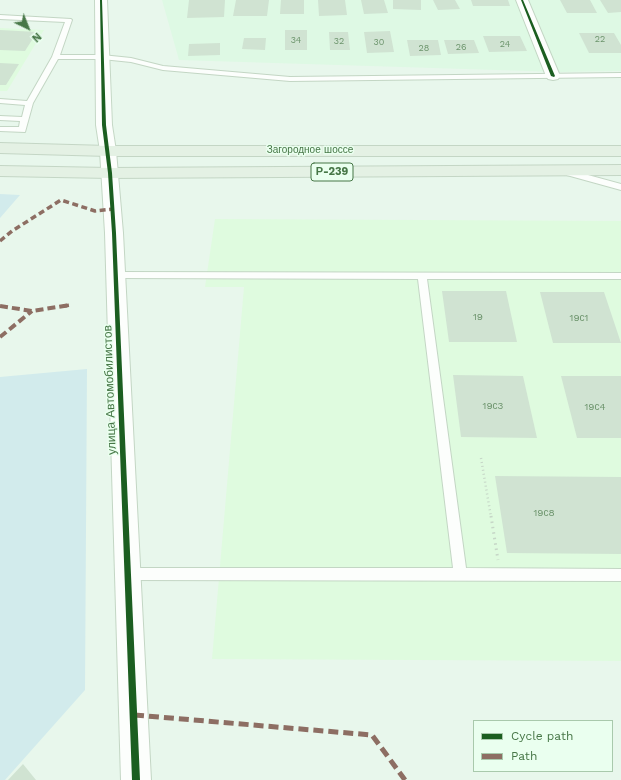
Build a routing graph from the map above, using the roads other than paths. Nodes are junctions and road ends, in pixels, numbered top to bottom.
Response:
1 (101, 0) edge
2 (522, 0) edge
3 (0, 17) edge
4 (56, 57) junction
5 (102, 57) junction
6 (621, 75) edge
7 (554, 76) junction
8 (0, 102) edge
9 (29, 103) junction
10 (0, 118) edge
11 (25, 119) junction
12 (0, 129) edge
13 (0, 148) edge
14 (108, 151) junction
15 (621, 151) edge
16 (554, 170) junction
17 (621, 170) edge
18 (0, 171) edge
19 (110, 173) junction
20 (621, 187) edge
21 (116, 275) junction
22 (422, 276) junction
23 (621, 276) edge
24 (127, 574) junction
25 (460, 575) junction
26 (621, 575) edge
27 (136, 780) edge

1 - 5 street, улица Автомобилистов
2 - 7 street
3 - 4 lane
4 - 5 lane
4 - 9 lane
5 - 7 lane
5 - 14 street, улица Автомобилистов
6 - 7 lane
8 - 9 lane
9 - 11 lane
10 - 11 lane
11 - 12 lane
13 - 14 highway, Загородное шоссе / Р-239
14 - 15 highway, Загородное шоссе / Р-239
14 - 19 street, улица Автомобилистов
16 - 17 highway, Загородное шоссе / Р-239
16 - 19 highway, Загородное шоссе / Р-239
16 - 20 lane
18 - 19 highway, Загородное шоссе / Р-239
19 - 21 street, улица Автомобилистов
21 - 22 lane
21 - 24 street, улица Автомобилистов
22 - 23 lane
22 - 25 lane
24 - 25 lane
24 - 27 street, улица Автомобилистов
25 - 26 lane

